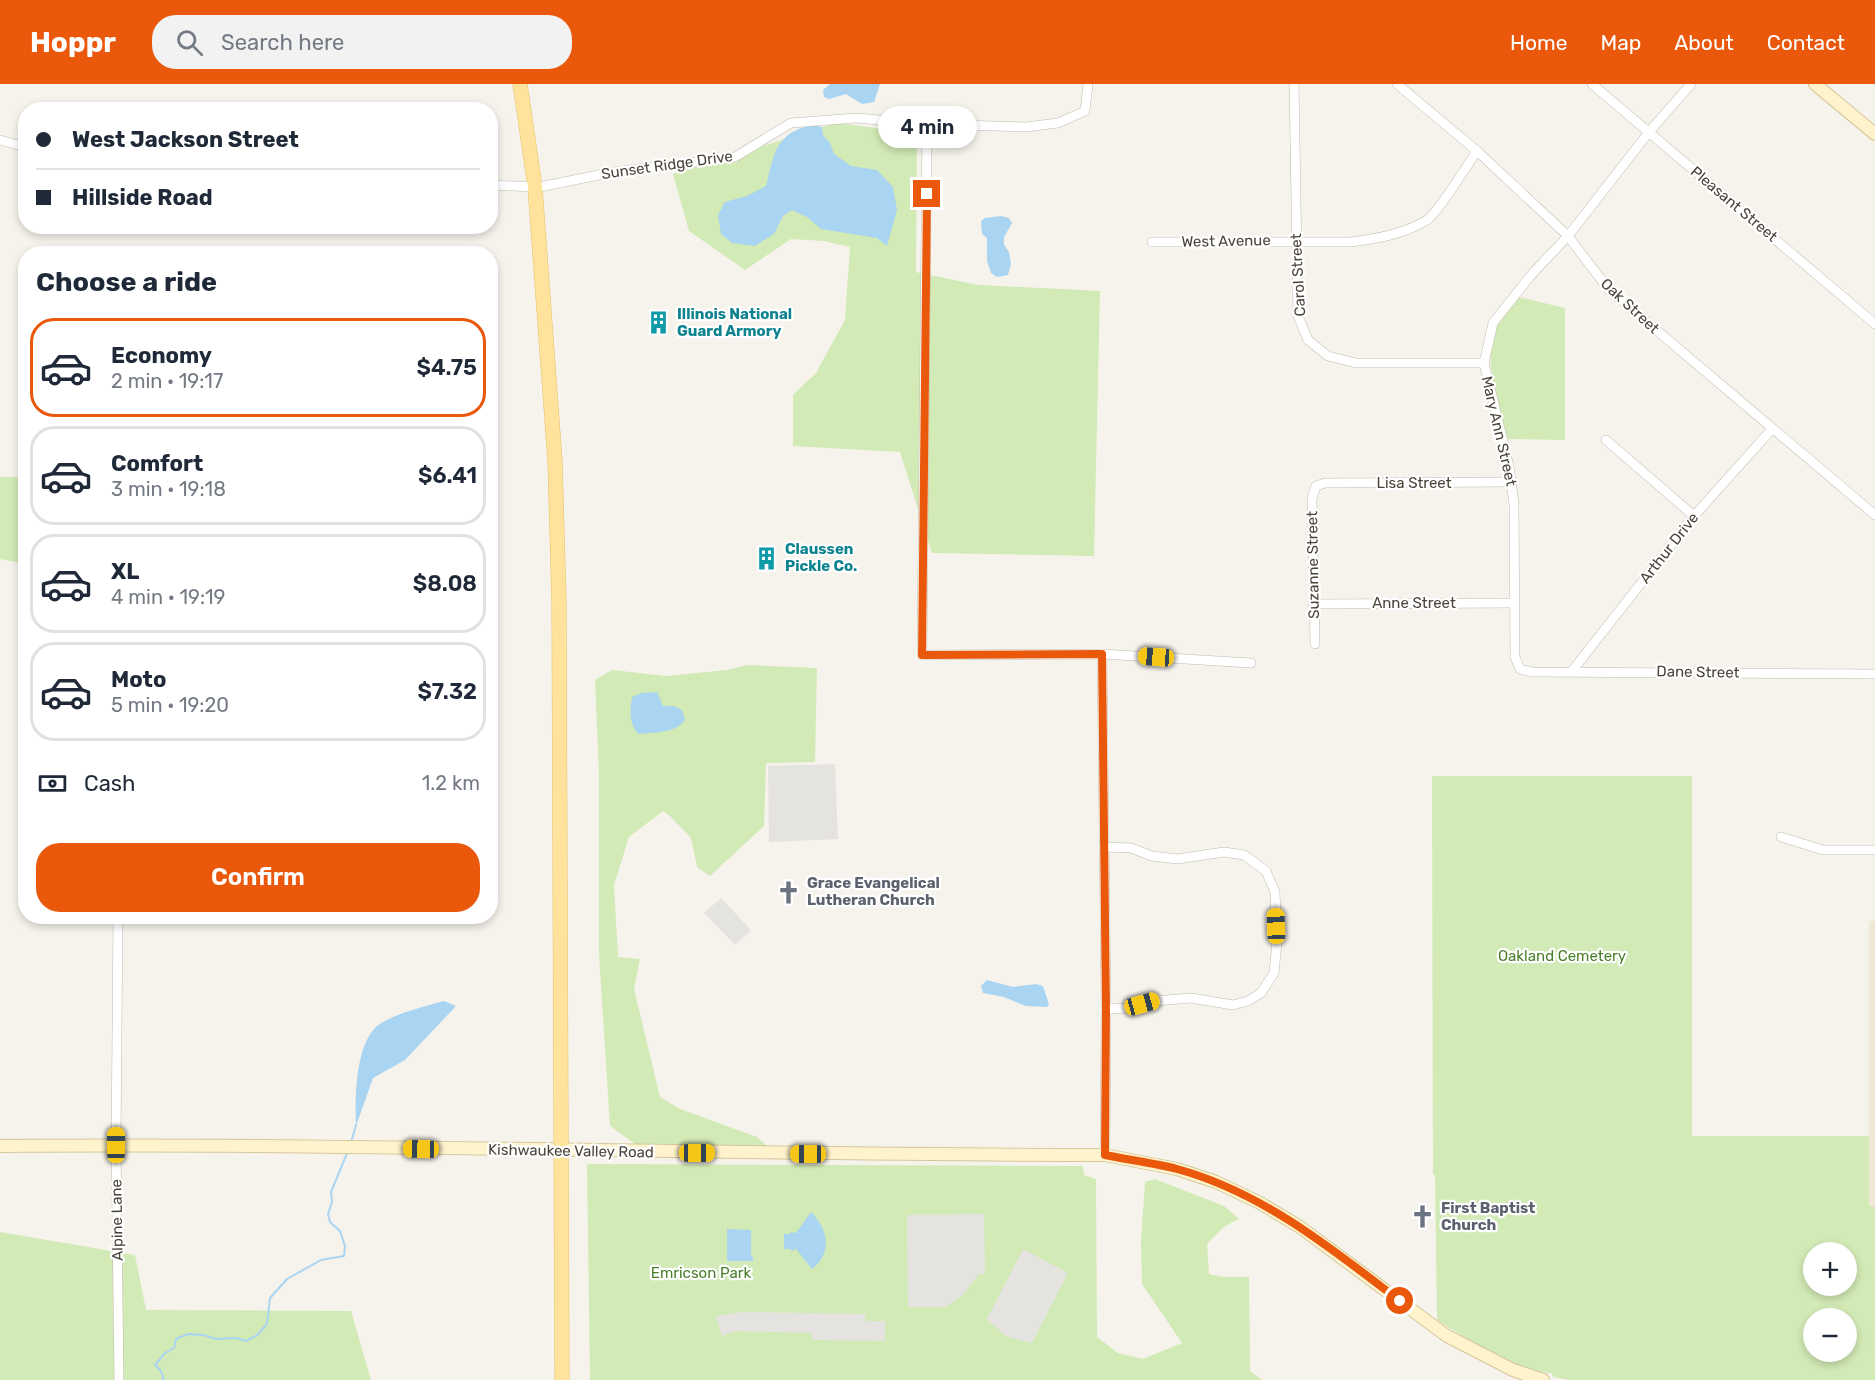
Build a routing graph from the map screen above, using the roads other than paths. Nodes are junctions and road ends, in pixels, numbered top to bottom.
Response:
1 (520, 84) edge
2 (1088, 84) edge
3 (1294, 84) edge
4 (1397, 84) edge
5 (1592, 84) edge
6 (1691, 84) edge
7 (1815, 84) edge
8 (927, 124) junction
9 (1649, 132) junction
10 (1875, 134) edge
11 (0, 140) edge
12 (18, 145) edge
13 (1477, 151) junction
14 (498, 186) edge
15 (535, 188) junction
16 (1568, 236) junction
17 (1297, 240) junction
18 (1152, 242) dead end
19 (1875, 324) edge
20 (1484, 363) junction
21 (1772, 429) junction
22 (1606, 440) dead end
23 (1512, 482) junction
24 (1316, 486) joint
25 (1875, 515) edge
26 (1694, 516) junction
27 (1515, 603) junction
28 (1314, 604) junction
29 (1315, 644) dead end
30 (1102, 654) junction
31 (1251, 663) dead end
32 (1520, 669) joint
33 (1572, 671) junction
34 (1875, 674) edge
35 (1781, 837) dead end
36 (1104, 847) junction
37 (1875, 850) edge
38 (118, 924) edge
39 (1106, 1009) junction
40 (116, 1145) junction
41 (0, 1146) edge
42 (563, 1151) junction
43 (1105, 1155) junction
44 (118, 1380) edge
45 (562, 1380) edge
46 (1543, 1380) edge

1 - 15 main road
2 - 8 street, Sunset Ridge Drive
3 - 17 street, Carol Street
4 - 13 street, Oak Street
5 - 9 street, Pleasant Street
6 - 9 street, Mary Ann Street
7 - 10 street
8 - 15 street, Sunset Ridge Drive
8 - 30 street
9 - 16 street, Mary Ann Street
9 - 19 street, Pleasant Street
11 - 12 street
13 - 16 street, Oak Street
13 - 17 street, West Avenue
14 - 15 street, Sunset Ridge Drive
15 - 42 main road
16 - 20 street, Mary Ann Street
16 - 21 street, Oak Street
17 - 18 street, West Avenue
17 - 20 street, Carol Street
20 - 23 street, Mary Ann Street
21 - 25 street, Oak Street
21 - 26 street, Arthur Drive
22 - 26 street
23 - 24 street, Lisa Street
23 - 27 street, Mary Ann Street
24 - 28 street, Suzanne Street
26 - 33 street, Arthur Drive
27 - 28 street, Anne Street
27 - 32 street, Mary Ann Street
28 - 29 street, Suzanne Street
30 - 31 street
30 - 36 street
32 - 33 street, Dane Street
33 - 34 street, Dane Street
35 - 37 street
36 - 39 street
36 - 39 street
38 - 40 street, Alpine Lane
39 - 43 street
40 - 41 street, Kishwaukee Valley Road
40 - 42 street, Kishwaukee Valley Road
40 - 44 street, Alpine Lane
42 - 43 street, Kishwaukee Valley Road
42 - 45 main road
43 - 46 street, Kishwaukee Valley Road

